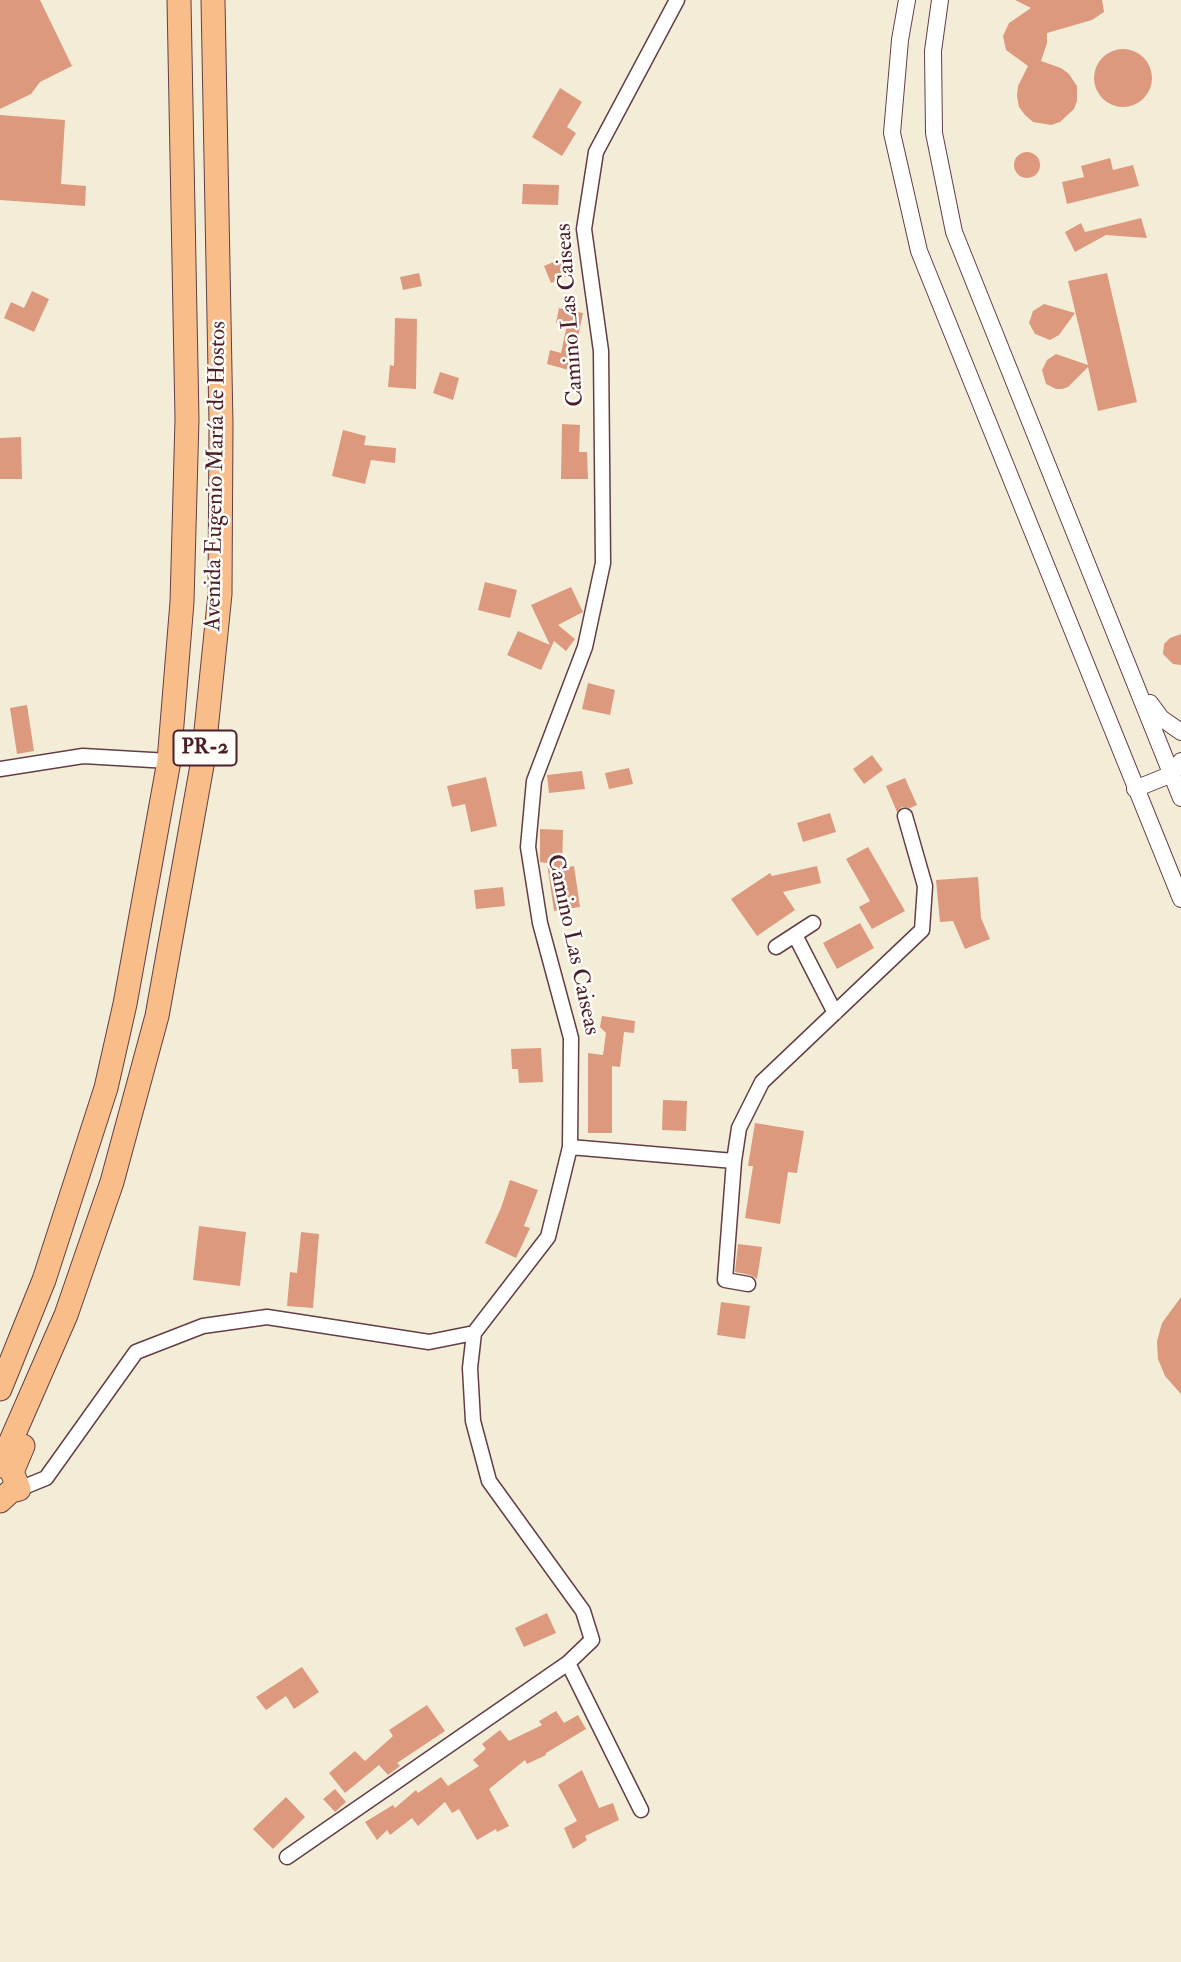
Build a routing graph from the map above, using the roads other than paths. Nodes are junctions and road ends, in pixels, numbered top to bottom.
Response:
1 (179, 0) edge
2 (214, 0) edge
3 (677, 0) edge
4 (907, 0) edge
5 (940, 0) edge
6 (1135, 683) junction
7 (1181, 732) edge
8 (169, 761) junction
9 (0, 769) edge
10 (1178, 770) edge
11 (1135, 789) junction
12 (1181, 798) edge
13 (905, 816) dead end
14 (1181, 899) edge
15 (813, 923) dead end
16 (796, 937) junction
17 (776, 947) dead end
18 (835, 1013) junction
19 (570, 1147) junction
20 (734, 1161) junction
21 (748, 1284) dead end
22 (474, 1333) junction
23 (41, 1374) junction
24 (0, 1389) edge
25 (0, 1466) edge
26 (9, 1495) edge
27 (568, 1663) junction
28 (641, 1810) dead end
29 (287, 1857) dead end

1 - 8 highway, Avenida Eugenio María de Hostos / PR-2
2 - 23 highway, Avenida Eugenio María de Hostos / PR-2
3 - 19 street, Camino Las Caiseas
4 - 11 street
5 - 6 street
6 - 7 street
6 - 10 street
8 - 9 street
8 - 24 highway, Avenida Eugenio María de Hostos / PR-2
10 - 11 street
10 - 12 street
11 - 14 street
13 - 18 street
15 - 16 street
16 - 17 street
16 - 18 street
18 - 20 street
19 - 20 street
19 - 22 street, Camino Las Caiseas
20 - 21 street
22 - 26 street
22 - 27 street
23 - 25 highway, Avenida Eugenio María de Hostos / PR-2
23 - 26 highway
27 - 28 street
27 - 29 street

